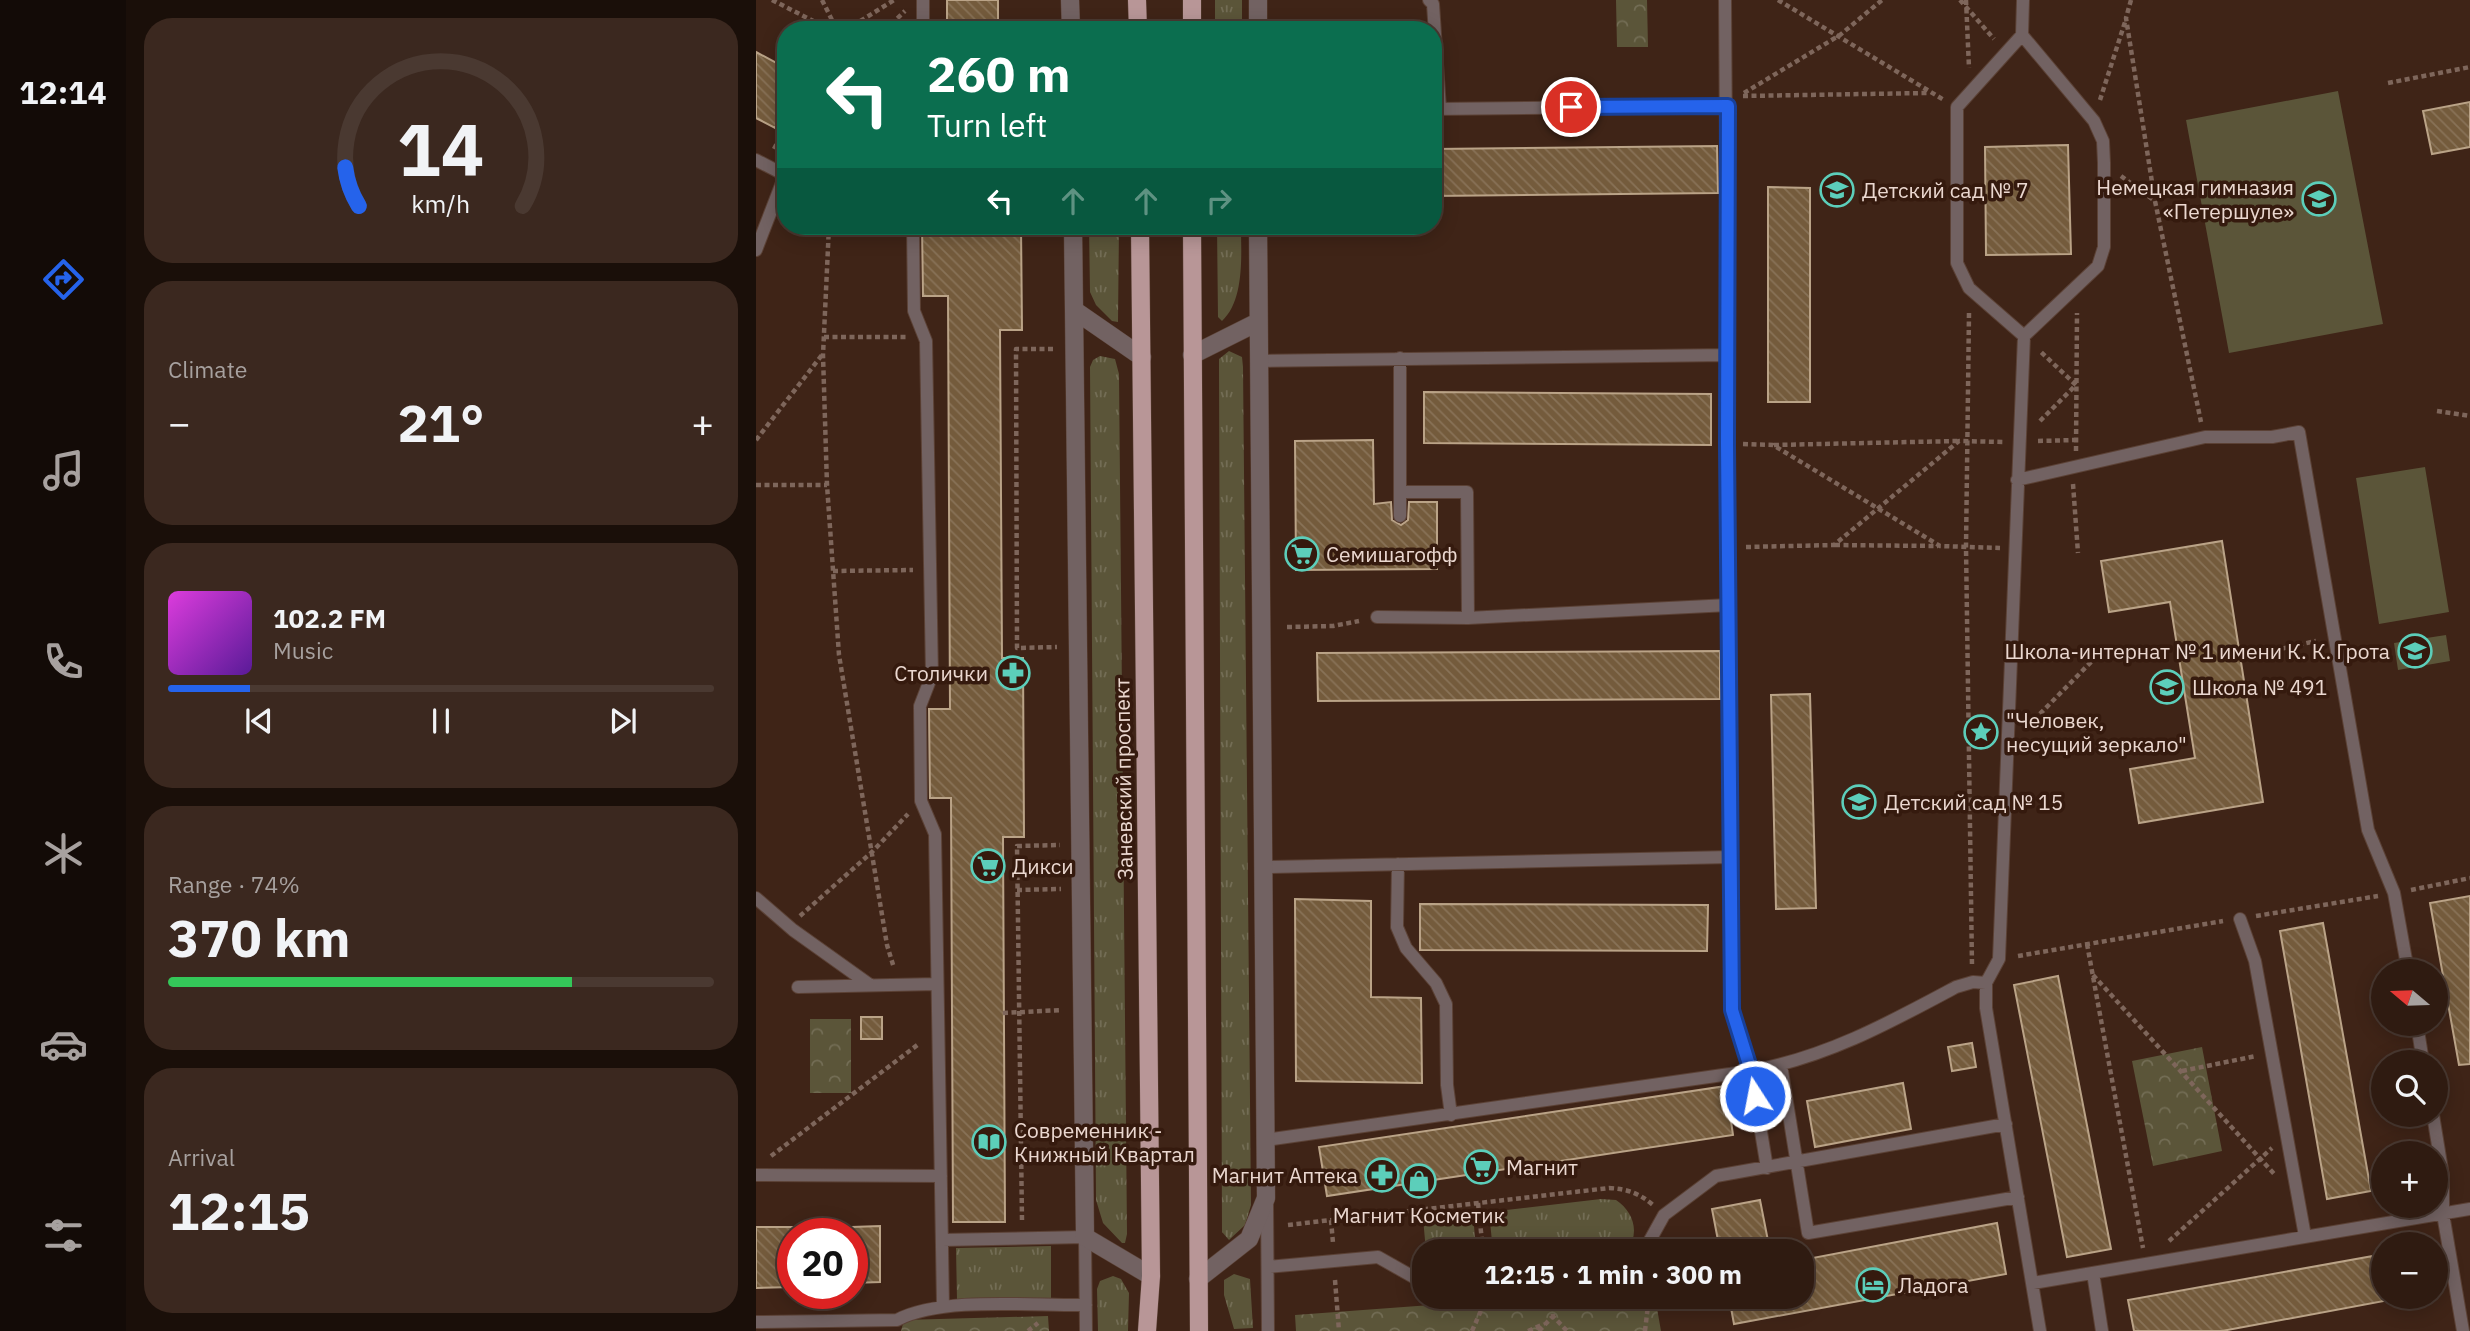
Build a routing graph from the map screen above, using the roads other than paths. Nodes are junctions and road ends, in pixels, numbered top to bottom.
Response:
1 (923, 0) edge
2 (1070, 0) edge
3 (1137, 0) edge
4 (1192, 0) edge
5 (1258, 0) edge
6 (1429, 0) edge
7 (1725, 0) edge
8 (2022, 0) edge
9 (923, 21) edge
10 (1071, 21) edge
11 (1138, 21) edge
12 (1192, 21) edge
13 (1258, 21) edge
14 (1434, 21) edge
15 (2022, 36) junction
16 (1728, 106) junction
17 (1442, 109) edge
18 (761, 162) edge
19 (777, 171) edge
20 (777, 196) edge
21 (913, 235) edge
22 (1073, 235) edge
23 (1140, 235) edge
24 (1192, 235) edge
25 (1258, 235) edge
26 (756, 250) edge
27 (1074, 310) junction
28 (1258, 321) junction
29 (2024, 336) junction
30 (1192, 355) junction
31 (1728, 355) junction
32 (1142, 357) junction
33 (1400, 358) junction
34 (1258, 360) junction
35 (2017, 480) junction
36 (1400, 492) junction
37 (1400, 516) dead end
38 (1729, 606) junction
39 (1377, 617) road end
40 (1468, 618) junction
41 (1731, 857) junction
42 (1398, 864) junction
43 (1265, 867) junction
44 (759, 903) edge
45 (2241, 919) dead end
46 (2405, 959) edge
47 (1986, 983) junction
48 (937, 984) junction
49 (870, 985) junction
50 (798, 987) dead end
51 (1781, 1065) junction
52 (1751, 1071) junction
53 (1451, 1115) junction
54 (2006, 1124) junction
55 (1266, 1140) junction
56 (1796, 1163) junction
57 (1767, 1168) junction
58 (756, 1175) edge
59 (941, 1176) junction
60 (2018, 1197) junction
61 (1266, 1198) junction
62 (2470, 1209) edge
63 (2448, 1213) edge
64 (2418, 1218) edge
65 (2444, 1218) edge
66 (2305, 1236) junction
67 (1086, 1237) junction
68 (1651, 1239) edge
69 (942, 1240) junction
70 (1268, 1267) junction
71 (2092, 1273) junction
72 (1151, 1276) junction
73 (1412, 1276) edge
74 (1198, 1279) junction
75 (2033, 1283) junction
76 (1086, 1305) junction
77 (943, 1306) junction
78 (756, 1322) edge
79 (1086, 1331) edge
80 (1147, 1331) edge
81 (1199, 1331) edge
82 (1268, 1331) edge
83 (2040, 1331) edge
84 (2102, 1331) edge
85 (2463, 1331) edge

1 - 9 lane
2 - 10 street
3 - 11 main road
4 - 12 main road
5 - 13 street
6 - 14 lane
7 - 16 lane
8 - 15 lane
15 - 29 lane
15 - 29 lane
16 - 17 lane
16 - 31 lane
18 - 19 lane
20 - 26 lane
21 - 48 lane
22 - 27 street
23 - 32 main road, Заневский проспект
24 - 30 main road
25 - 28 street
27 - 32 street
27 - 67 street
28 - 30 street
28 - 34 street
29 - 35 lane
30 - 74 main road
31 - 33 lane
31 - 38 lane
32 - 72 main road, Заневский проспект
33 - 34 lane
33 - 36 lane
34 - 43 street
35 - 46 lane
35 - 47 lane
36 - 37 lane
36 - 40 lane
38 - 40 lane
38 - 41 lane
39 - 40 lane
41 - 42 lane
41 - 52 lane
42 - 43 lane
42 - 53 lane
43 - 55 street
44 - 49 lane
45 - 66 lane
47 - 51 lane
47 - 54 lane
48 - 49 lane
48 - 59 lane
49 - 50 lane
51 - 52 lane
51 - 56 lane
52 - 53 lane
52 - 57 lane
53 - 55 lane
54 - 56 lane
54 - 60 lane
55 - 61 street
56 - 57 lane
56 - 60 lane
57 - 68 lane
58 - 59 lane
59 - 69 lane
60 - 75 lane
61 - 70 lane
61 - 74 street
62 - 63 lane
64 - 66 lane
65 - 85 lane
66 - 71 lane
67 - 69 lane
67 - 72 street
67 - 76 lane
69 - 77 lane
70 - 73 lane
70 - 82 lane
71 - 75 lane
71 - 84 lane
72 - 80 main road, Заневский проспект
74 - 81 main road
75 - 83 lane
76 - 77 lane
76 - 79 lane
77 - 78 lane

